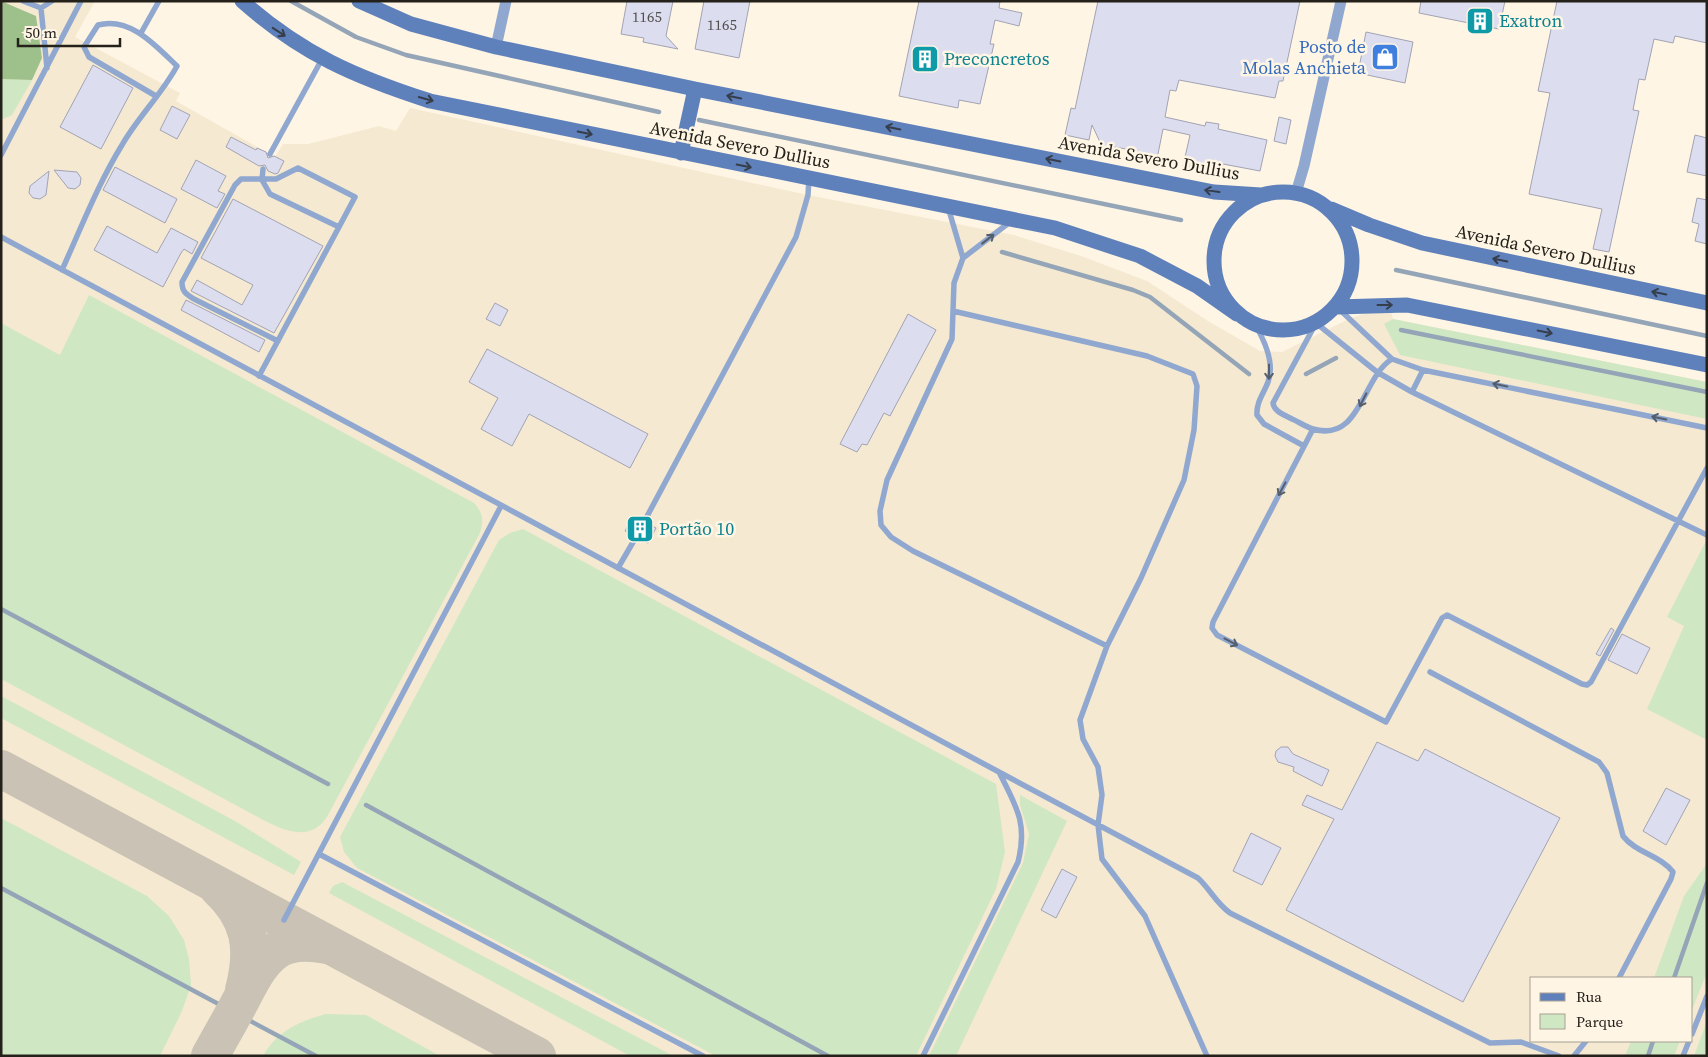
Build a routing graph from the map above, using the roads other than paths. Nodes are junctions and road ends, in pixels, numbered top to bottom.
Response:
1 (23, 1) edge
2 (52, 1) edge
3 (81, 1) edge
4 (159, 1) edge
5 (242, 1) edge
6 (359, 1) edge
7 (506, 1) edge
8 (1341, 1) edge
9 (41, 8) junction
10 (141, 33) junction
11 (496, 47) junction
12 (322, 60) junction
13 (47, 69) junction
14 (695, 89) junction
15 (156, 96) junction
16 (681, 153) junction
17 (270, 154) dead end
18 (1, 156) edge
19 (264, 168) dead end
20 (809, 178) junction
21 (262, 180) junction
22 (1296, 193) junction
23 (1261, 195) junction
24 (948, 206) junction
25 (1325, 206) junction
26 (1013, 220) junction
27 (339, 226) junction
28 (1, 236) edge
29 (963, 258) junction
30 (62, 270) junction
31 (1707, 303) edge
32 (1336, 307) junction
33 (953, 312) junction
34 (1237, 314) junction
35 (1316, 323) junction
36 (1256, 326) junction
37 (278, 341) junction
38 (1392, 359) junction
39 (1707, 365) edge
40 (1423, 370) junction
41 (1377, 372) junction
42 (260, 376) junction
43 (1412, 392) junction
44 (1707, 428) edge
45 (1313, 429) junction
46 (1304, 446) junction
47 (1707, 468) edge
48 (501, 506) junction
49 (644, 522) dead end
50 (1677, 523) junction
51 (1707, 535) edge
52 (636, 537) dead end
53 (618, 568) junction
54 (1107, 646) junction
55 (1430, 672) dead end
56 (999, 772) junction
57 (1098, 825) junction
58 (319, 854) junction
59 (284, 920) dead end
60 (1620, 977) edge
61 (1707, 996) edge
62 (1693, 1031) edge
63 (1585, 1042) edge
64 (1689, 1042) edge
65 (703, 1056) edge
66 (924, 1056) edge
67 (1208, 1056) edge
68 (1559, 1056) edge
69 (1574, 1056) edge
70 (1683, 1056) edge

1 - 9 lane
2 - 9 lane
3 - 13 lane
4 - 10 lane
5 -> 12 main road, Avenida Severo Dullius
6 - 11 main road, Avenida Severo Dullius
7 - 11 street
8 - 22 street
9 - 13 lane
10 - 15 lane
10 - 15 lane
11 - 14 main road, Avenida Severo Dullius
12 -> 16 main road, Avenida Severo Dullius
12 - 17 lane
13 - 18 lane
14 - 16 main road
23 -> 14 main road, Avenida Severo Dullius
15 - 30 lane
16 -> 20 main road, Avenida Severo Dullius
19 - 21 lane
20 - 24 main road, Avenida Severo Dullius
20 - 49 lane
21 - 27 lane
21 - 27 lane
21 - 37 lane
22 - 23 main road
22 - 25 main road
23 - 34 main road
24 - 26 main road, Avenida Severo Dullius
24 - 29 lane
31 -> 25 main road, Avenida Severo Dullius
25 - 32 main road
29 -> 26 lane
26 - 34 main road, Avenida Severo Dullius
27 - 37 lane
28 - 30 lane
29 - 33 lane
30 - 42 lane
32 - 35 main road
32 - 38 lane
32 -> 39 main road
33 - 54 lane
33 - 54 lane
34 - 36 main road
35 - 36 main road
35 - 41 lane
35 - 45 lane
36 -> 46 lane
37 - 42 lane
38 - 40 lane
38 - 41 lane
40 - 43 lane
44 -> 40 lane
41 - 43 lane
41 -> 45 lane
42 - 48 lane
43 - 50 lane
45 - 46 lane
46 -> 50 lane
47 - 50 lane
48 - 53 lane
48 - 58 lane
50 - 51 lane
52 - 53 lane
53 - 56 lane
54 - 57 lane
55 - 60 lane
56 - 57 lane
56 - 66 lane
57 - 67 lane
57 - 68 lane
58 - 59 lane
58 - 65 lane
61 - 62 lane
63 - 69 lane
64 - 70 lane

